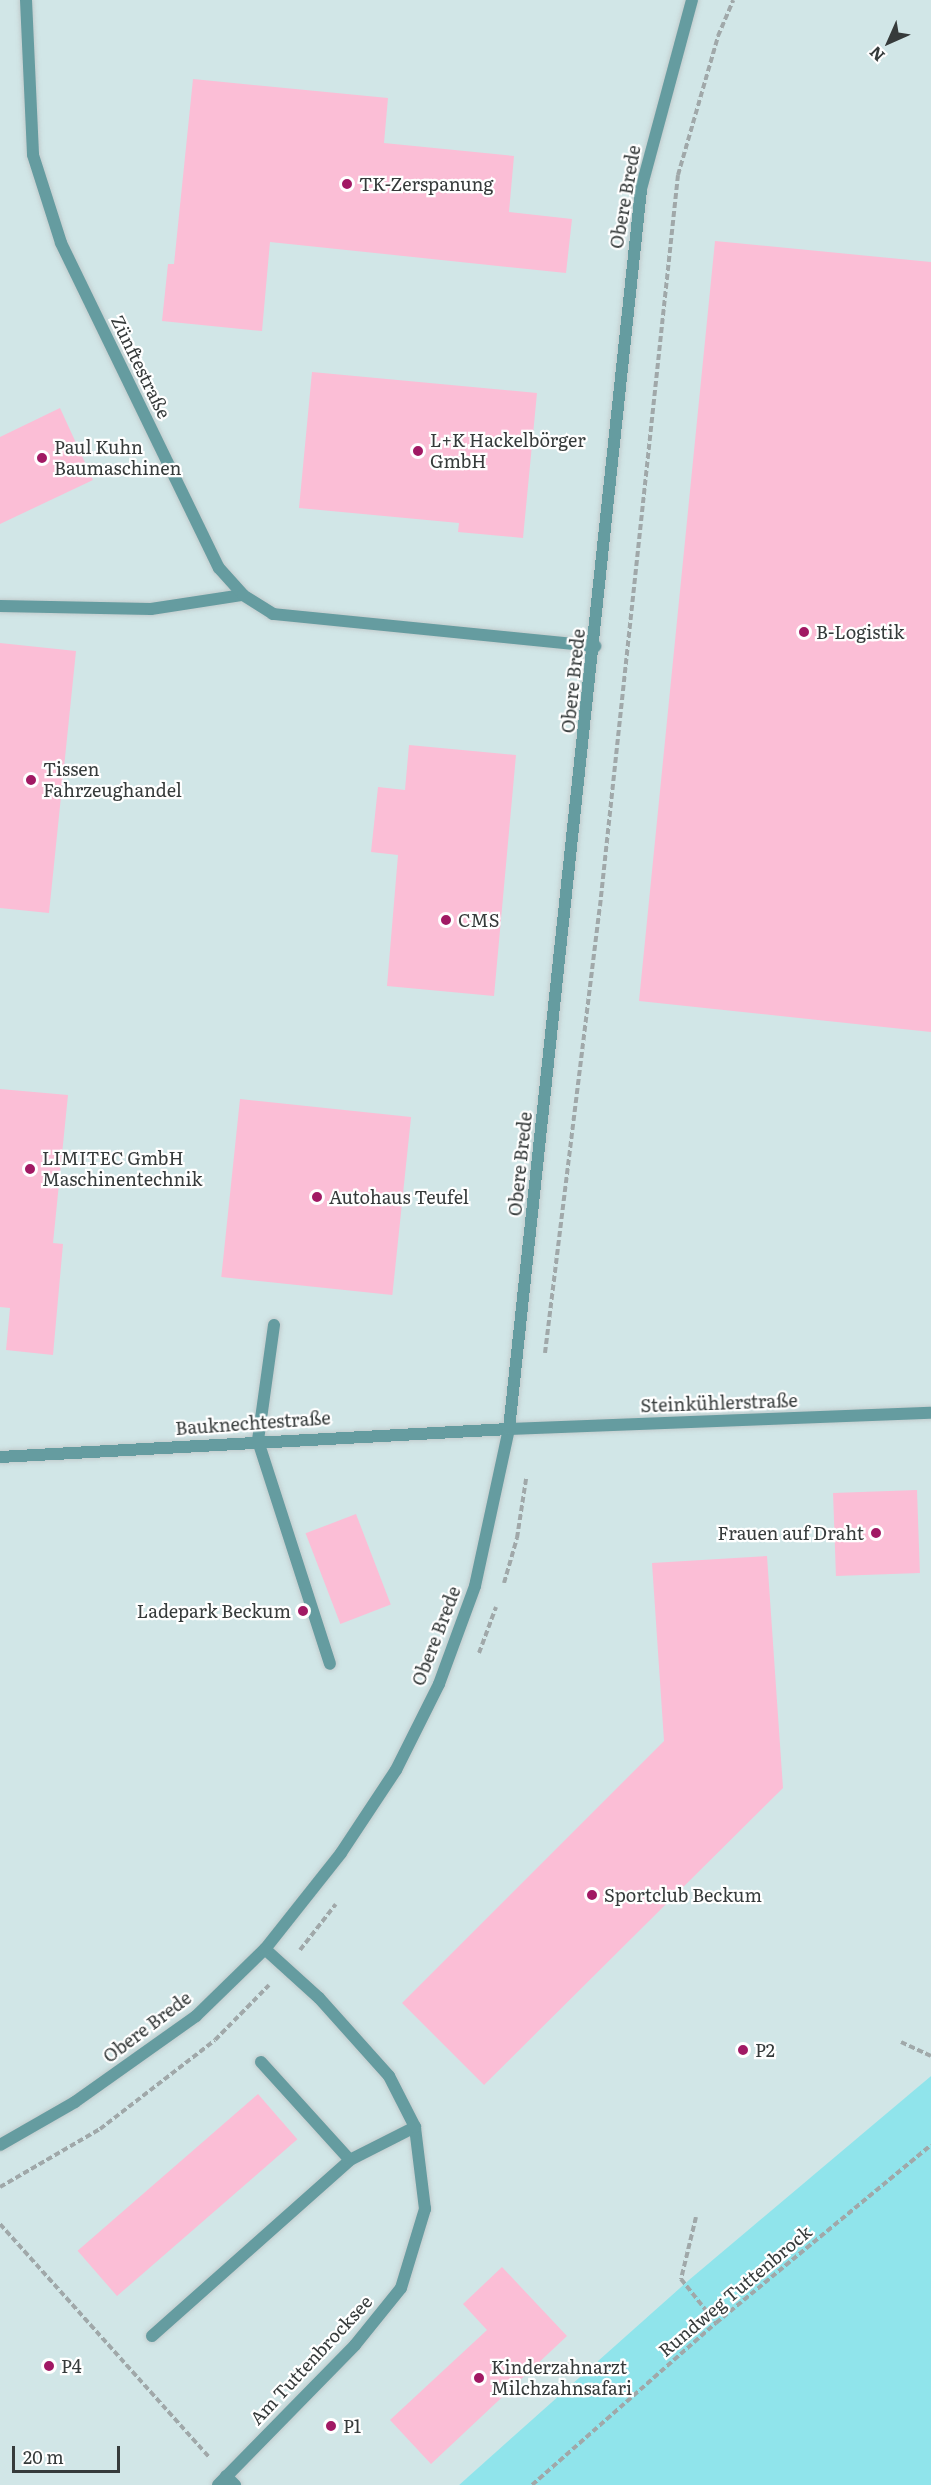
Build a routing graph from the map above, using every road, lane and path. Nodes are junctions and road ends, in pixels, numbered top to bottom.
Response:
1 (26, 0) edge
2 (692, 0) edge
3 (733, 0) edge
4 (243, 595) junction
5 (0, 606) edge
6 (595, 646) junction
7 (274, 1325) dead end
8 (544, 1360) dead end
9 (931, 1413) edge
10 (509, 1429) junction
11 (258, 1441) junction
12 (0, 1457) edge
13 (527, 1472) dead end
14 (502, 1589) dead end
15 (499, 1600) dead end
16 (477, 1660) dead end
17 (330, 1664) dead end
18 (342, 1896) dead end
19 (265, 1949) junction
20 (286, 1968) junction
21 (901, 2042) dead end
22 (931, 2056) edge
23 (261, 2062) dead end
24 (415, 2127) junction
25 (0, 2145) edge
26 (931, 2145) edge
27 (350, 2160) junction
28 (0, 2187) edge
29 (696, 2217) dead end
30 (0, 2224) edge
31 (716, 2322) junction
32 (152, 2337) dead end
33 (226, 2482) edge
34 (532, 2485) edge

1 - 4 street, Zünftestraße
2 - 6 street, Obere Brede
3 - 8 path
4 - 5 street
4 - 6 street, Zünftestraße
6 - 10 street, Obere Brede
7 - 11 street
9 - 10 street, Steinkühlerstraße
10 - 11 street, Bauknechtestraße
10 - 19 street, Obere Brede
11 - 12 street, Bauknechtestraße
11 - 17 street
13 - 14 path
15 - 16 path
18 - 20 path
19 - 20 street, Am Tuttenbrocksee
19 - 25 street, Obere Brede
20 - 24 street, Am Tuttenbrocksee
20 - 28 path
21 - 22 path
23 - 27 street
24 - 27 street
24 - 33 street, Am Tuttenbrocksee
26 - 31 path, Rundweg Tuttenbrock
27 - 32 street
29 - 31 path
30 - 33 path
31 - 34 path, Rundweg Tuttenbrock

